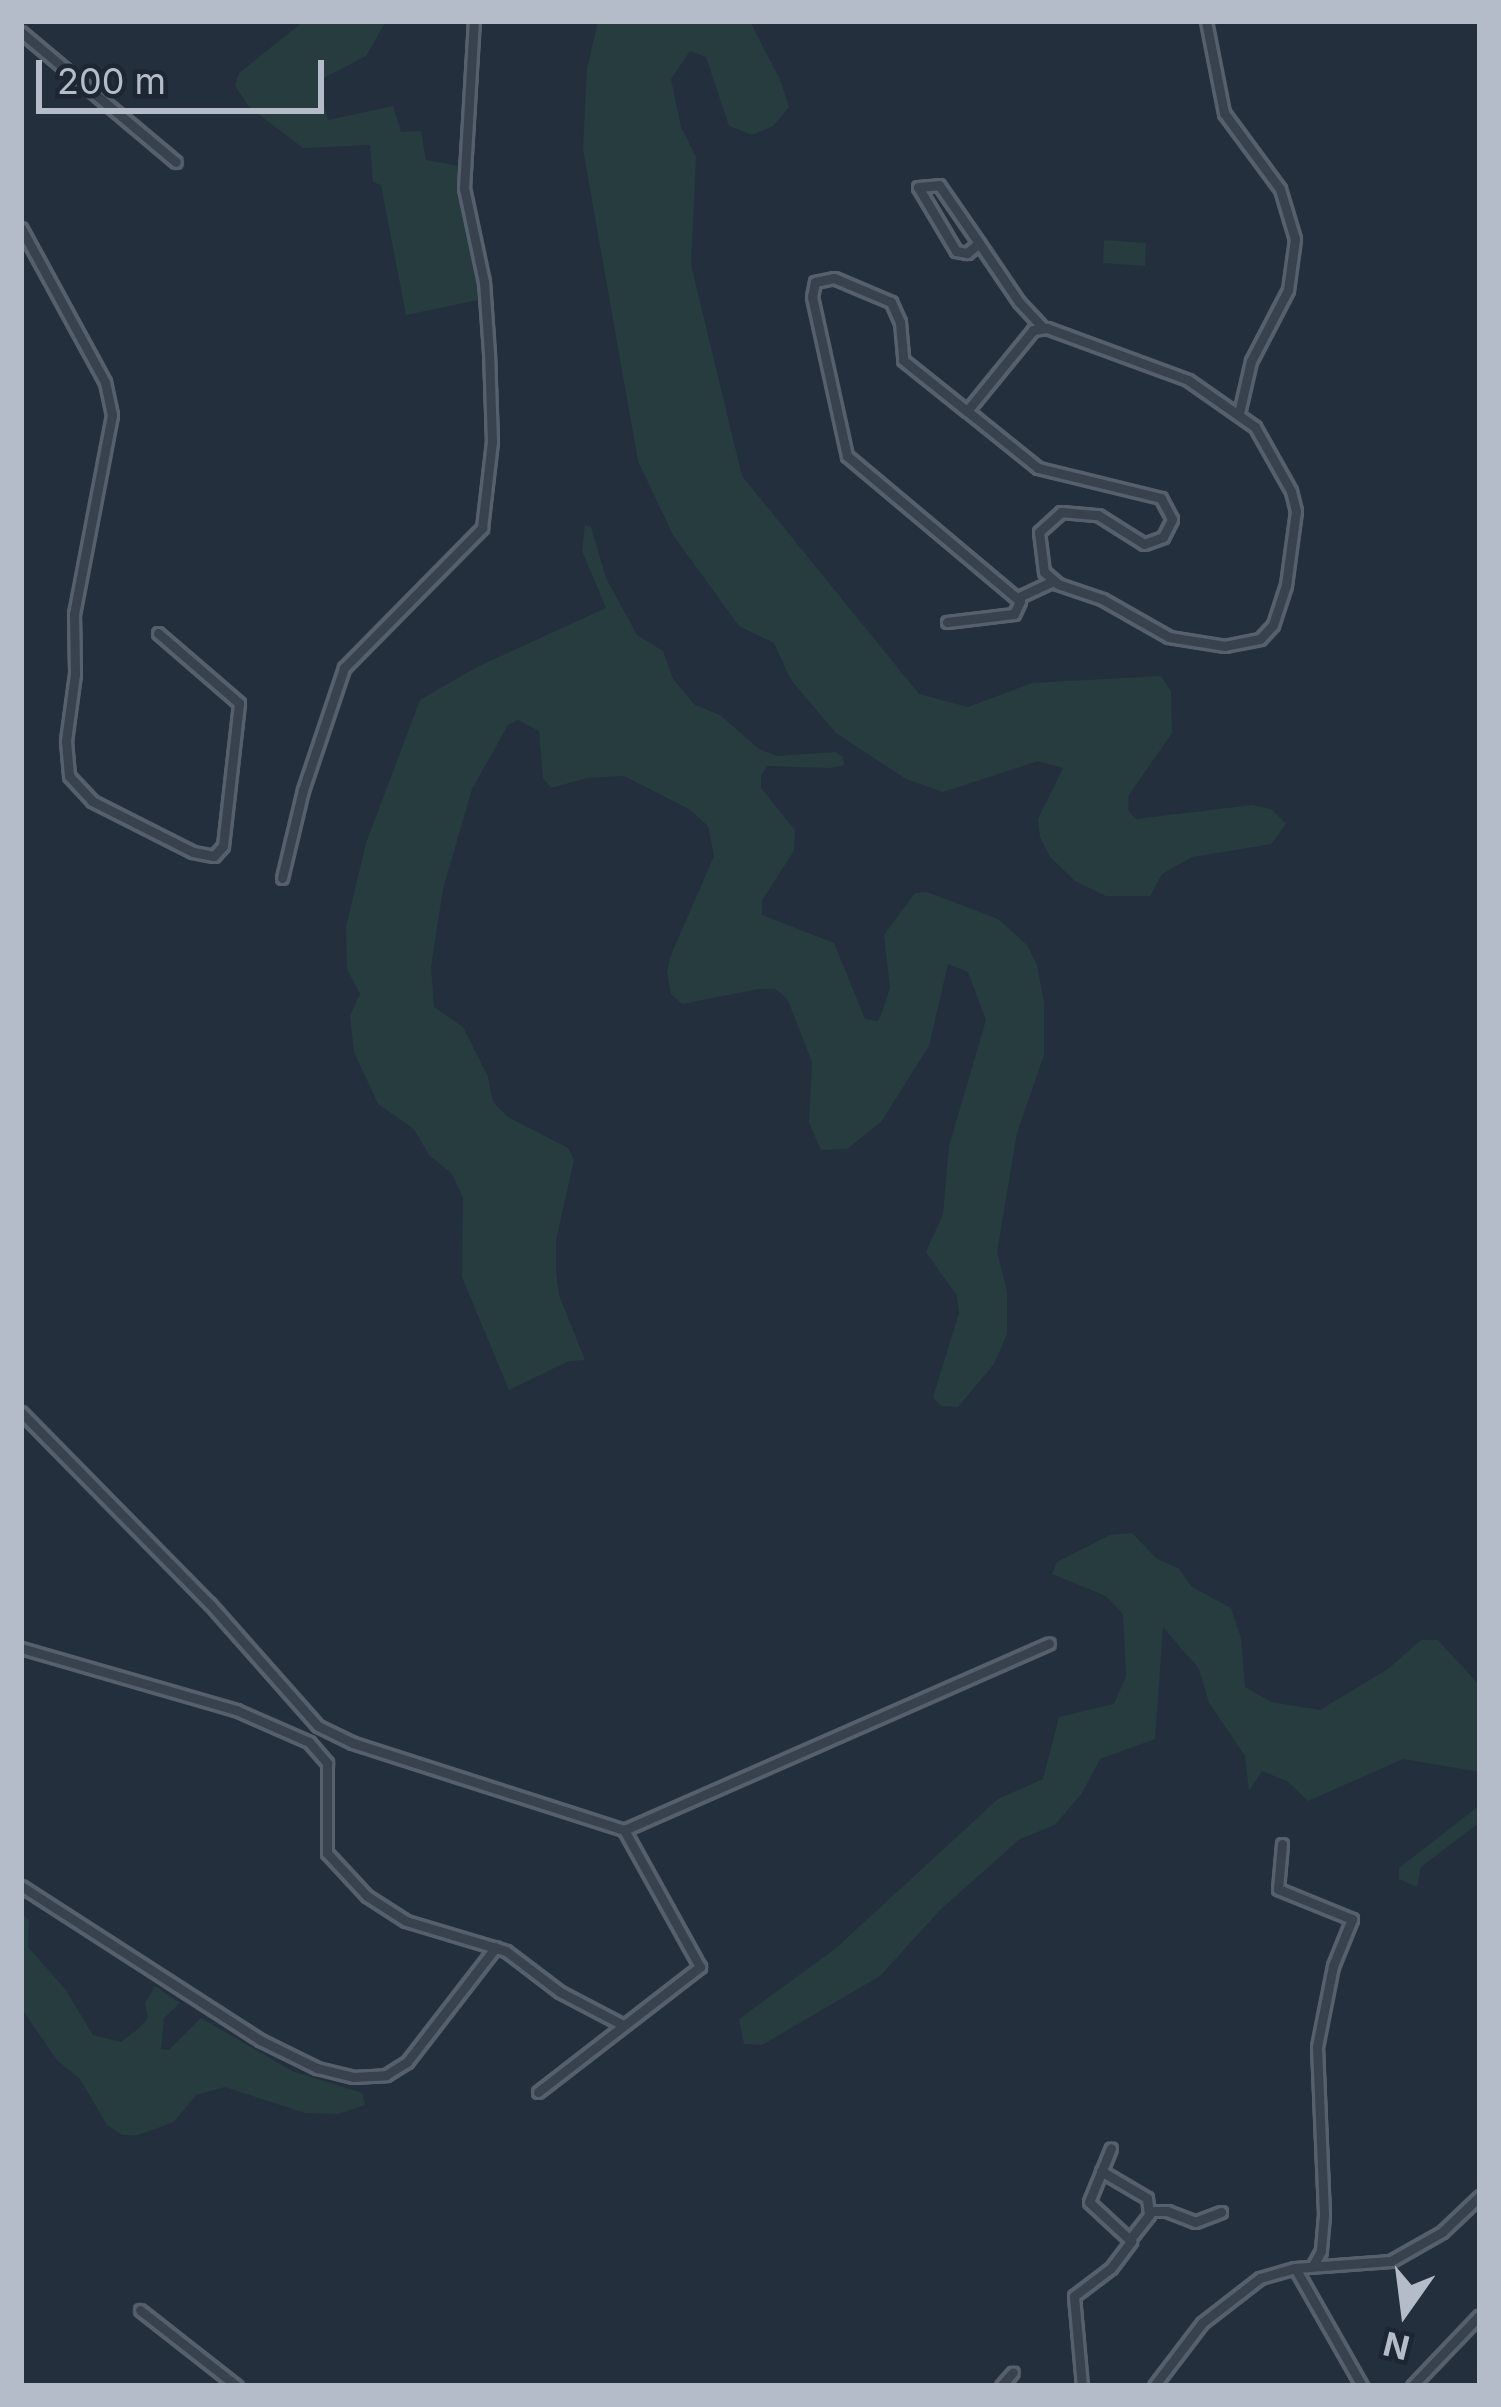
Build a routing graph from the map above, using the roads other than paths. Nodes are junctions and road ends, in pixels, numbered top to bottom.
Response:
1 (474, 21) edge
2 (1206, 21) edge
3 (21, 32) edge
4 (176, 163) dead end
5 (21, 228) edge
6 (979, 243) junction
7 (1043, 328) junction
8 (967, 411) junction
9 (1239, 413) junction
10 (1053, 581) junction
11 (1019, 597) junction
12 (947, 622) dead end
13 (158, 633) dead end
14 (282, 878) dead end
15 (21, 1412) edge
16 (1048, 1642) dead end
17 (21, 1648) edge
18 (318, 1726) junction
19 (305, 1740) junction
20 (624, 1830) junction
21 (1282, 1844) dead end
22 (21, 1886) edge
23 (496, 1947) junction
24 (621, 2024) junction
25 (538, 2092) dead end
26 (1111, 2148) dead end
27 (1101, 2171) junction
28 (1480, 2196) edge
29 (1150, 2211) junction
30 (1221, 2212) dead end
31 (1131, 2238) junction
32 (1312, 2267) junction
33 (1294, 2268) junction
34 (140, 2310) dead end
35 (1479, 2316) edge
36 (1012, 2372) dead end
37 (237, 2386) edge
38 (1001, 2386) edge
39 (1082, 2386) edge
40 (1154, 2386) edge
41 (1362, 2386) edge
42 (1412, 2386) edge

1 - 14 street
2 - 9 street
3 - 4 street
5 - 13 street
6 - 6 street
6 - 7 street
7 - 8 street
7 - 9 street
8 - 10 street
8 - 11 street
9 - 10 street
10 - 11 street
11 - 12 street
15 - 18 street
16 - 20 street
17 - 19 street
18 - 19 street
18 - 20 street
19 - 23 street
20 - 24 street
21 - 32 street
22 - 23 street
23 - 24 street
24 - 25 street
26 - 27 street
27 - 29 street
27 - 31 street
28 - 32 street
29 - 30 street
29 - 31 street
31 - 39 street
32 - 33 street
33 - 40 street
33 - 41 street
34 - 37 street
35 - 42 street
36 - 38 street

